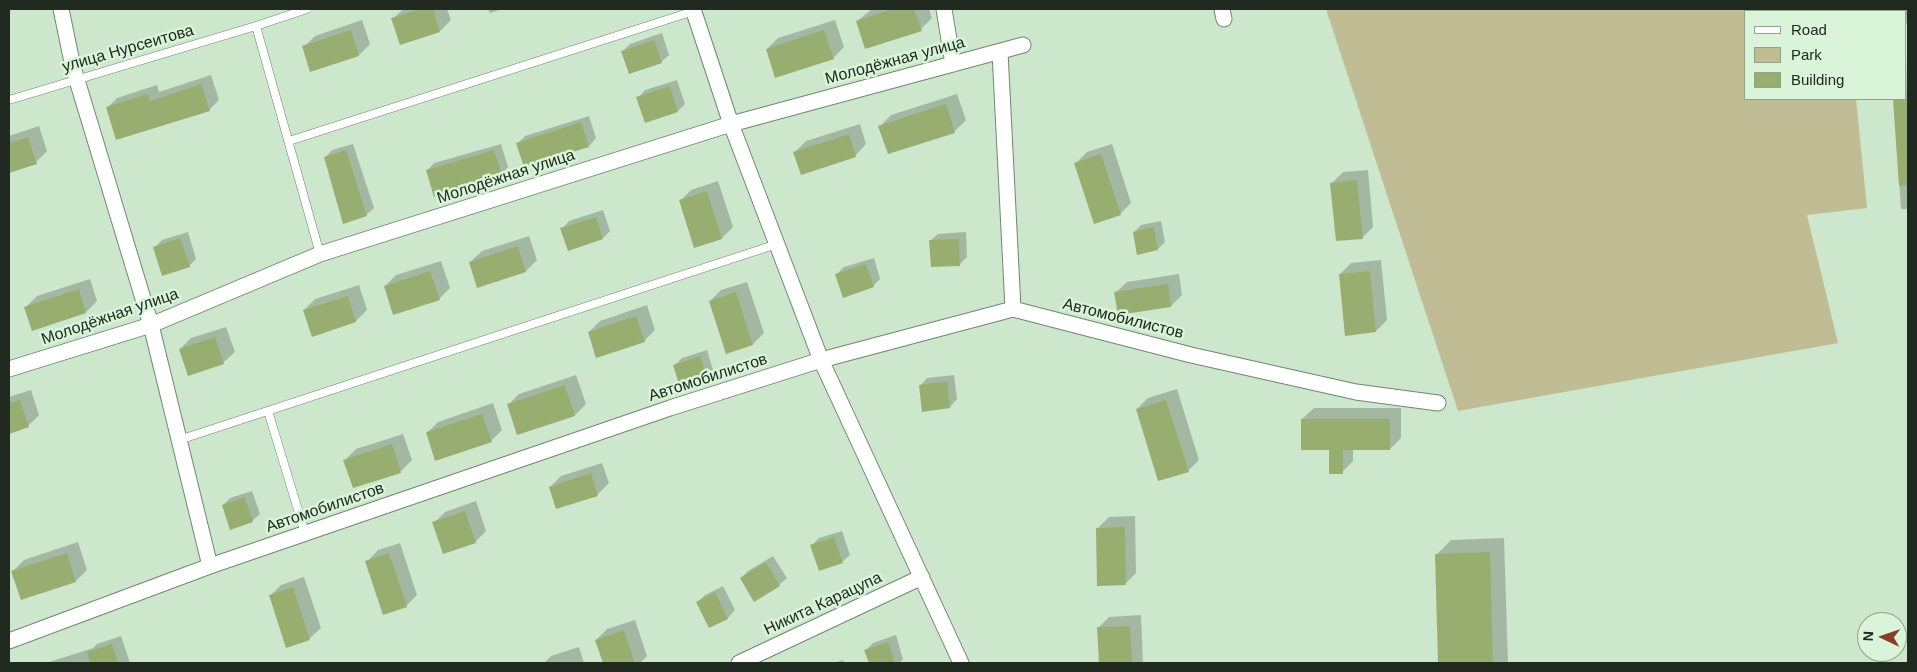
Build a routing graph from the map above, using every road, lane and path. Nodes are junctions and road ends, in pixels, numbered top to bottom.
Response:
1 (61, 9) edge
2 (307, 9) edge
3 (944, 9) edge
4 (693, 10) edge
5 (256, 26) junction
6 (1023, 45) dead end
7 (1000, 52) junction
8 (953, 64) junction
9 (76, 78) junction
10 (9, 100) edge
11 (731, 124) junction
12 (288, 141) junction
13 (777, 244) junction
14 (320, 254) junction
15 (1013, 309) junction
16 (151, 325) junction
17 (821, 360) junction
18 (9, 369) edge
19 (1438, 404) dead end
20 (268, 411) junction
21 (179, 440) junction
22 (305, 533) junction
23 (210, 566) junction
24 (922, 577) junction
25 (9, 641) edge
26 (739, 663) edge
27 (961, 663) edge

1 - 9 street
2 - 5 lane, улица Нурсеитова
3 - 8 street
4 - 11 street
4 - 12 lane
5 - 9 lane, улица Нурсеитова
5 - 12 lane
6 - 7 street, Молодёжная улица
7 - 8 street, Молодёжная улица
7 - 15 street
8 - 11 street, Молодёжная улица
9 - 10 lane, улица Нурсеитова
9 - 16 street
11 - 13 street
11 - 14 street, Молодёжная улица
12 - 14 lane
13 - 17 street
13 - 20 lane
14 - 16 street, Молодёжная улица
15 - 17 street, Автомобилистов
15 - 19 street, Автомобилистов
16 - 18 street, Молодёжная улица
16 - 21 street
17 - 22 street, Автомобилистов
17 - 24 street
20 - 21 lane
20 - 22 lane
21 - 23 street
22 - 23 street, Автомобилистов
23 - 25 street, Автомобилистов
24 - 26 street, Никита Карацупа
24 - 27 street

